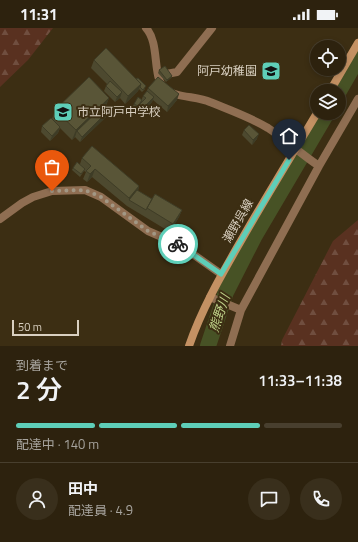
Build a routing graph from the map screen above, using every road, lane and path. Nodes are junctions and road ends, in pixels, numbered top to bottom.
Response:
1 (146, 28) edge
2 (212, 28) edge
3 (358, 43) edge
4 (158, 75) junction
5 (334, 84) edge
6 (358, 99) edge
7 (314, 120) edge
8 (298, 151) junction
9 (318, 165) junction
10 (0, 219) edge
11 (221, 274) junction
12 (213, 299) junction
13 (240, 310) junction
14 (189, 346) edge
15 (230, 346) edge

1 - 4 street
2 - 4 street
3 - 5 main road
4 - 8 street
6 - 9 street
7 - 8 main road, 瀬野呉線
8 - 9 street
8 - 11 main road, 瀬野呉線
9 - 13 street
10 - 11 street
11 - 12 main road, 瀬野呉線
12 - 13 street
12 - 14 main road, 瀬野呉線
13 - 15 street

